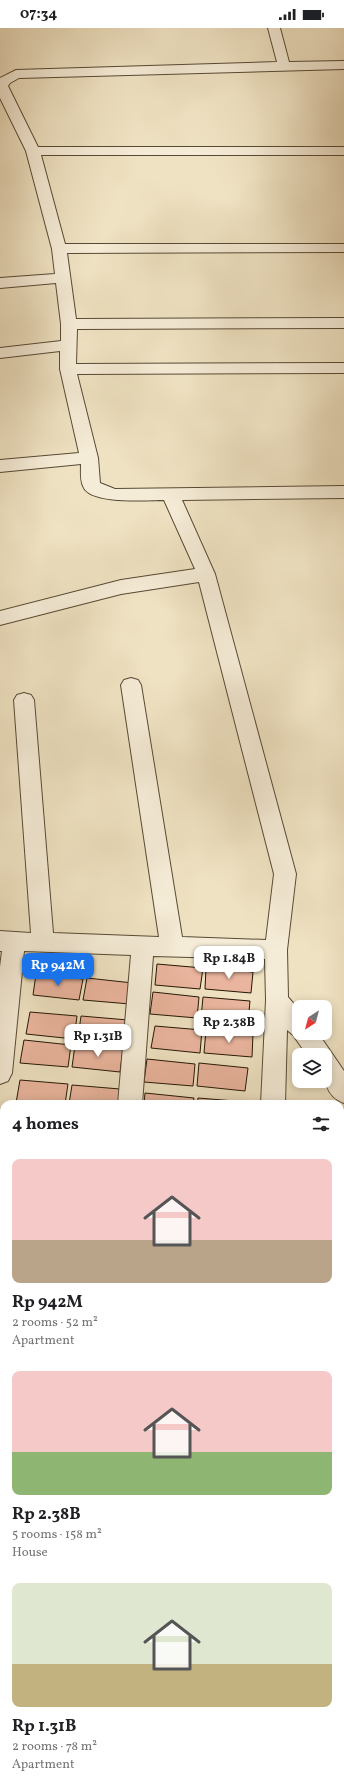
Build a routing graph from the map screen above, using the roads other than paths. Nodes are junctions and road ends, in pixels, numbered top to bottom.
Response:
1 (274, 28) edge
2 (344, 65) edge
3 (284, 66) junction
4 (344, 150) edge
5 (33, 151) junction
6 (344, 248) edge
7 (59, 249) junction
8 (62, 278) junction
9 (0, 283) edge
10 (344, 323) edge
11 (69, 324) junction
12 (68, 345) junction
13 (0, 353) edge
14 (344, 368) edge
15 (68, 369) junction
16 (89, 458) junction
17 (0, 466) edge
18 (344, 492) edge
19 (170, 494) junction
20 (206, 574) junction
21 (0, 618) edge
22 (131, 685) dead end
23 (24, 700) dead end
24 (7, 942) edge
25 (43, 943) junction
26 (143, 946) junction
27 (172, 946) junction
28 (276, 950) junction
29 (276, 1000) junction
30 (292, 1019) edge
31 (309, 1040) edge
32 (316, 1048) edge
33 (0, 1073) edge
34 (332, 1073) edge
35 (344, 1092) edge
36 (130, 1100) edge
37 (273, 1100) edge

1 - 3 street
2 - 3 street
3 - 5 street
4 - 5 street
5 - 7 street
6 - 7 street
7 - 8 street
8 - 9 street
8 - 11 street
10 - 11 street
11 - 12 street
12 - 13 street
12 - 15 street
14 - 15 street
15 - 16 street
16 - 17 street
16 - 19 street
18 - 19 street
19 - 20 street
20 - 21 street
20 - 28 street
22 - 27 street
23 - 25 street
24 - 25 street
24 - 33 street
25 - 26 street
26 - 27 street
26 - 36 street
27 - 28 street
28 - 29 street
29 - 30 street
29 - 37 street
31 - 32 street
34 - 35 street

